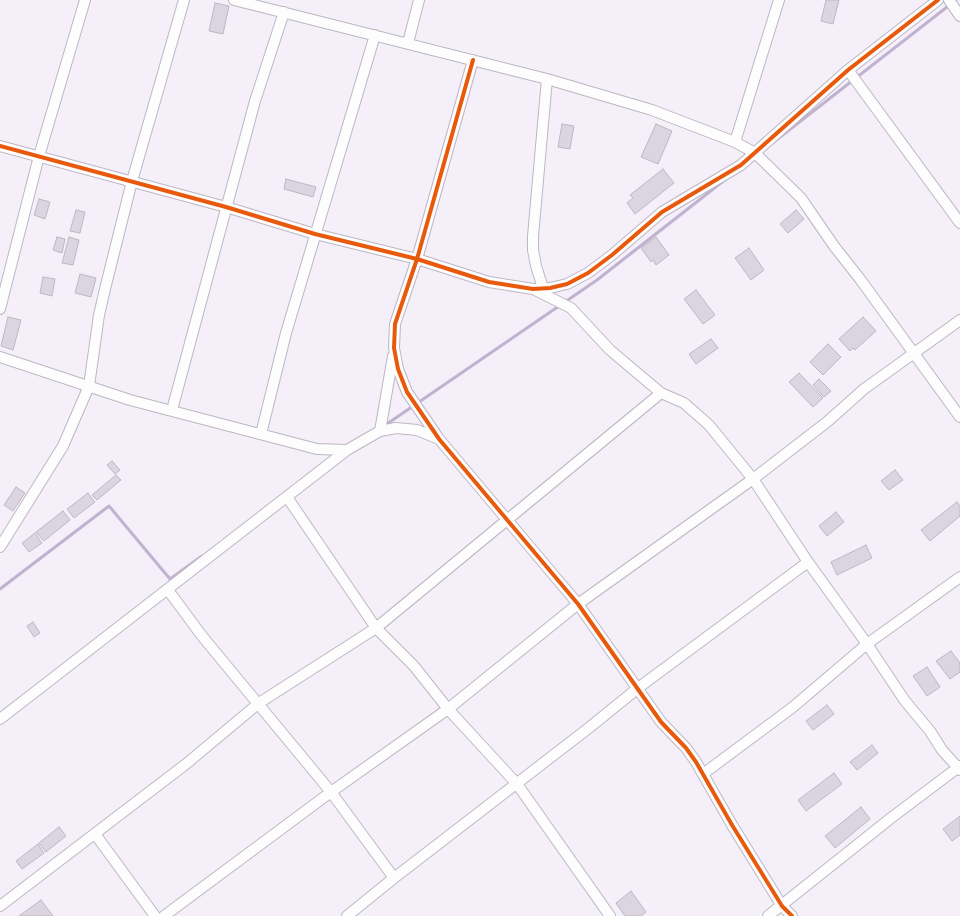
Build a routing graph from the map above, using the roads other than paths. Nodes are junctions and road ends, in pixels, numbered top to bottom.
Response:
1 (85, 0) edge
2 (184, 0) edge
3 (234, 0) edge
4 (419, 0) edge
5 (779, 0) edge
6 (938, 0) edge
7 (949, 0) edge
8 (284, 12) junction
9 (960, 16) edge
10 (376, 35) junction
11 (408, 42) junction
12 (473, 60) junction
13 (848, 70) junction
14 (547, 79) junction
15 (735, 142) junction
16 (0, 146) edge
17 (755, 153) junction
18 (39, 156) junction
19 (132, 181) junction
20 (226, 207) junction
21 (960, 223) edge
22 (315, 234) junction
23 (417, 259) junction
24 (538, 289) junction
25 (0, 309) edge
26 (960, 320) edge
27 (394, 348) junction
28 (914, 354) junction
29 (0, 357) edge
30 (89, 386) junction
31 (661, 394) junction
32 (172, 410) junction
33 (960, 417) edge
34 (380, 430) junction
35 (261, 434) junction
36 (439, 439) junction
37 (347, 450) junction
38 (753, 479) junction
39 (287, 497) junction
40 (507, 520) junction
41 (0, 547) edge
42 (808, 562) junction
43 (960, 577) edge
44 (168, 590) junction
45 (578, 604) junction
46 (376, 628) junction
47 (867, 644) junction
48 (638, 688) junction
49 (259, 703) junction
50 (448, 710) junction
51 (0, 719) edge
52 (959, 768) edge
53 (703, 774) junction
54 (516, 784) junction
55 (331, 792) junction
56 (95, 834) junction
57 (394, 878) junction
58 (0, 906) edge
59 (782, 906) junction
60 (155, 916) edge
61 (164, 916) edge
62 (347, 916) edge
63 (610, 916) edge
64 (768, 916) edge
65 (792, 916) edge

1 - 18 street
2 - 19 street
3 - 8 street
4 - 11 street
5 - 15 street
6 - 13 street
7 - 9 street
8 - 10 street
8 - 20 street
10 - 11 street
10 - 22 street
11 - 12 street
12 - 14 street
12 - 23 street
13 - 17 street
13 - 21 street
14 - 15 street
14 - 24 street
15 - 17 street
16 - 18 street
17 - 24 street
17 - 28 street
18 - 19 street
18 - 25 street
19 - 20 street
19 - 30 street
20 - 22 street
20 - 32 street
22 - 23 street
22 - 35 street
23 - 24 street
23 - 27 street
24 - 31 street
26 - 28 street
27 - 34 street
27 - 36 street
28 - 33 street
28 - 38 street
29 - 30 street
30 - 32 street
30 - 41 street
31 - 38 street
31 - 40 street
32 - 35 street
34 - 36 street
34 - 37 street
35 - 37 street
36 - 40 street
37 - 39 street
38 - 42 street
38 - 45 street
39 - 44 street
39 - 46 street
40 - 45 street
40 - 46 street
42 - 47 street
42 - 48 street
43 - 47 street
44 - 49 street
44 - 51 street
45 - 48 street
45 - 50 street
46 - 49 street
46 - 50 street
47 - 52 street
47 - 53 street
48 - 53 street
48 - 54 street
49 - 55 street
49 - 56 street
50 - 54 street
50 - 55 street
52 - 59 street
53 - 59 street
54 - 57 street
54 - 63 street
55 - 57 street
55 - 61 street
56 - 58 street
56 - 60 street
57 - 62 street
59 - 64 street
59 - 65 street

